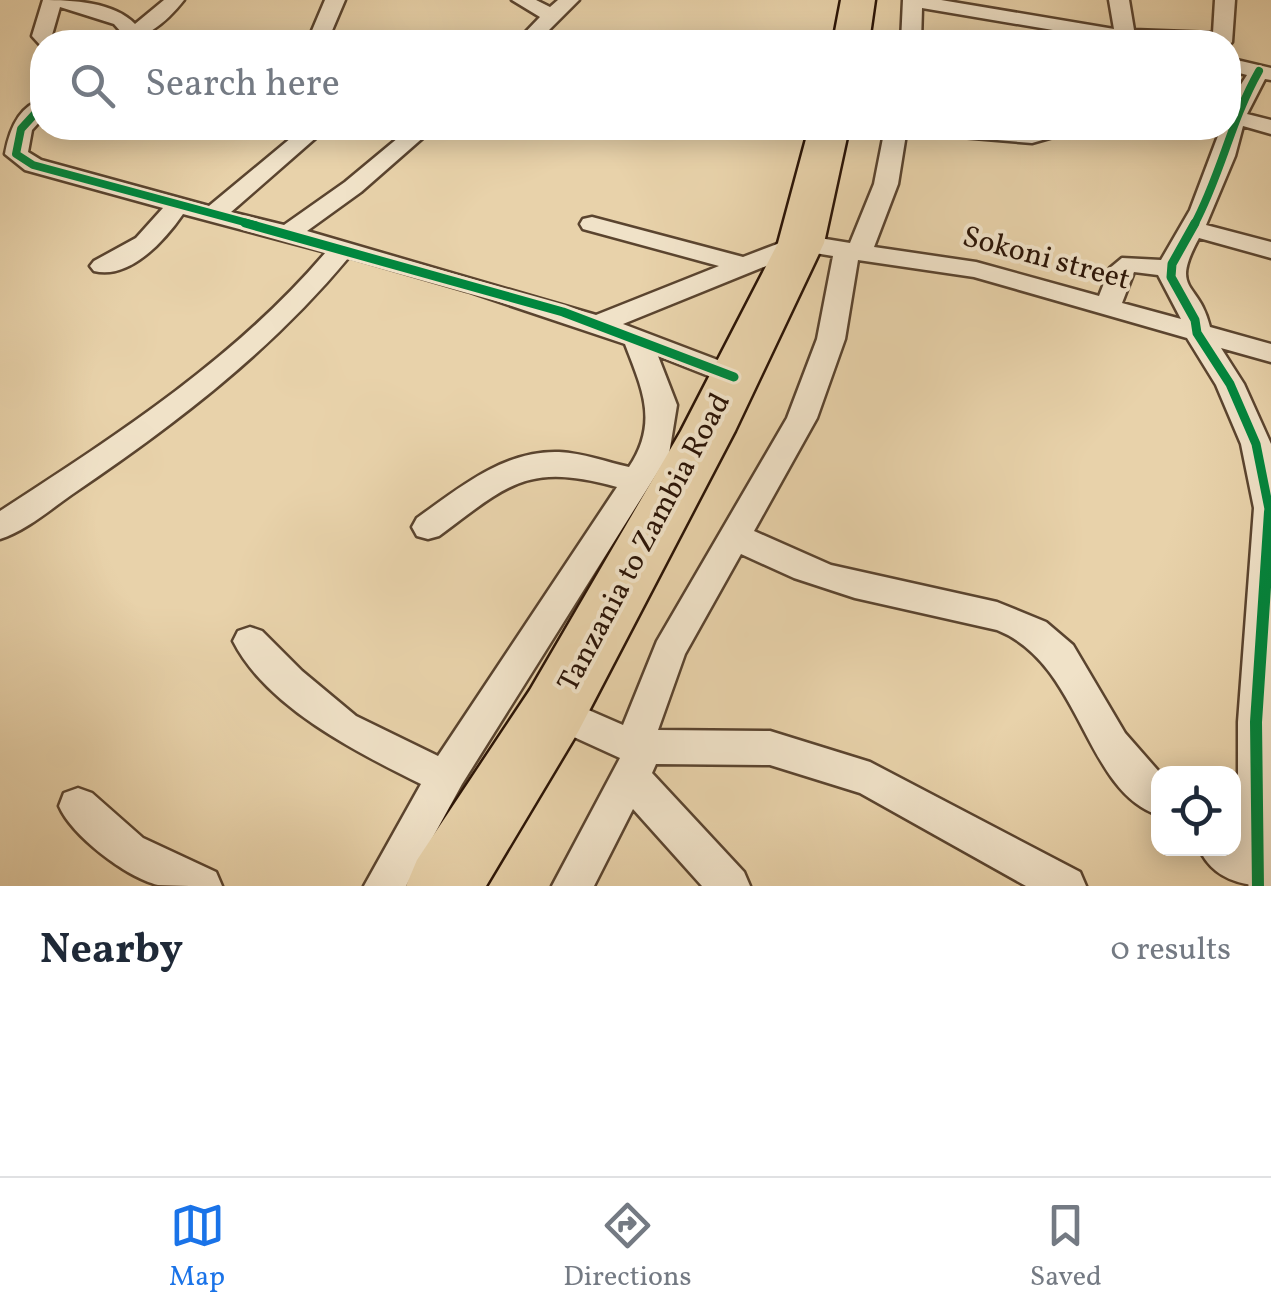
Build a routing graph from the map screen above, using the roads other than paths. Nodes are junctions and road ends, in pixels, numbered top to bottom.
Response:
1 (55, 0) edge
2 (174, 0) edge
3 (335, 0) edge
4 (522, 0) edge
5 (569, 0) edge
6 (858, 0) edge
7 (1119, 0) edge
8 (1225, 0) edge
9 (913, 1) edge
10 (552, 16) junction
11 (44, 30) edge
12 (125, 30) edge
13 (138, 30) edge
14 (322, 30) edge
15 (539, 30) edge
16 (853, 30) edge
17 (912, 30) edge
18 (1091, 30) edge
19 (1122, 30) edge
20 (1223, 30) edge
21 (1265, 72) edge
22 (1241, 107) edge
23 (30, 119) edge
24 (1241, 119) edge
25 (1271, 127) edge
26 (302, 140) edge
27 (409, 140) edge
28 (830, 140) edge
29 (894, 140) edge
30 (1228, 140) edge
31 (9, 143) edge
32 (176, 206) junction
33 (214, 214) junction
34 (592, 224) dead end
35 (1192, 230) junction
36 (290, 232) junction
37 (342, 248) junction
38 (836, 249) junction
39 (1271, 250) edge
40 (387, 260) junction
41 (103, 266) dead end
42 (747, 266) junction
43 (1172, 270) junction
44 (317, 282) junction
45 (1107, 308) junction
46 (600, 323) junction
47 (1197, 333) junction
48 (636, 336) junction
49 (1271, 353) edge
50 (734, 377) junction
51 (1266, 459) edge
52 (636, 480) junction
53 (0, 527) edge
54 (428, 527) dead end
55 (734, 536) junction
56 (1268, 601) edge
57 (250, 640) dead end
58 (554, 711) junction
59 (637, 755) junction
60 (446, 778) junction
61 (1151, 788) edge
62 (78, 806) dead end
63 (1229, 856) edge
64 (1258, 880) edge
65 (202, 886) edge
66 (384, 886) edge
67 (444, 886) edge
68 (572, 886) edge
69 (730, 886) edge
70 (1066, 886) edge

1 - 11 street
1 - 12 street
2 - 13 street
3 - 14 street
4 - 10 street
5 - 10 street
6 - 16 highway
7 - 19 street
8 - 20 street
9 - 17 street
9 - 18 street
10 - 15 street
21 - 22 street
23 - 31 street
24 - 25 street
26 - 33 street
27 - 36 street
28 - 38 highway, Tanzania to Zambia Road
29 - 38 street
30 - 35 street
31 - 32 street
32 - 33 street
32 - 41 street
33 - 36 street
34 - 42 street
35 - 39 street
35 - 43 street
36 - 37 street
37 - 40 street
37 - 44 street
38 - 42 street
38 - 45 street, Sokoni street
38 - 50 highway, Tanzania to Zambia Road
38 - 55 street
40 - 44 street
40 - 46 street
42 - 46 street
43 - 45 street
43 - 47 street
44 - 53 street
45 - 47 street, Sokoni street
46 - 48 street
47 - 49 street, Sokoni street
47 - 51 street
48 - 50 street
48 - 52 street
50 - 58 highway, Tanzania to Zambia Road
51 - 56 street
52 - 54 street
52 - 60 street
55 - 59 street
55 - 61 street
56 - 64 street
57 - 60 street
58 - 59 street
58 - 67 highway, Tanzania to Zambia Road
59 - 68 street
59 - 69 street
59 - 70 street
60 - 66 street
62 - 65 street
63 - 64 street

